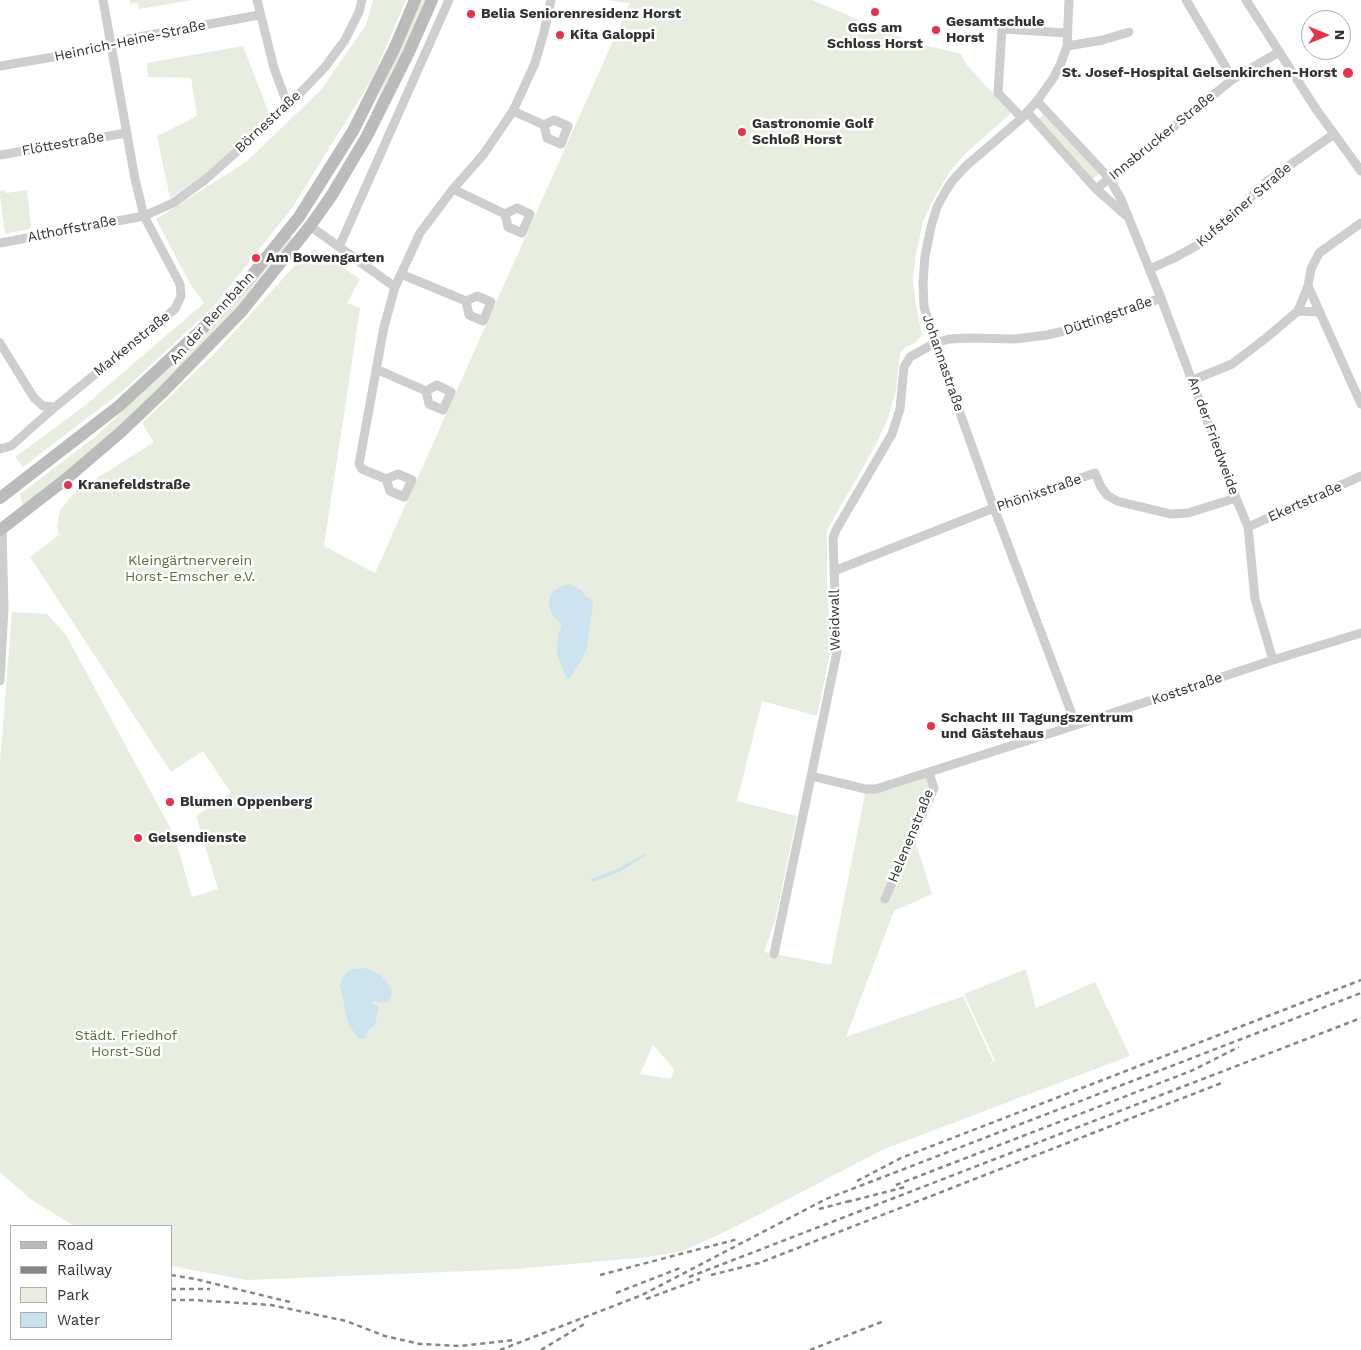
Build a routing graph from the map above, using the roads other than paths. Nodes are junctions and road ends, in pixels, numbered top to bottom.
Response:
1 (103, 0) edge
2 (257, 0) edge
3 (362, 0) edge
4 (415, 0) edge
5 (432, 0) edge
6 (449, 0) edge
7 (551, 0) edge
8 (1069, 0) edge
9 (1186, 0) edge
10 (1246, 0) edge
11 (259, 15) junction
12 (1129, 32) dead end
13 (1068, 33) junction
14 (111, 46) junction
15 (1067, 46) junction
16 (1279, 52) junction
17 (0, 66) edge
18 (1233, 79) junction
19 (1037, 100) junction
20 (288, 106) junction
21 (513, 110) junction
22 (1024, 115) junction
23 (544, 125) dead end
24 (126, 132) junction
25 (1334, 134) junction
26 (0, 155) edge
27 (1361, 171) edge
28 (1109, 178) junction
29 (453, 189) junction
30 (1096, 189) junction
31 (505, 214) dead end
32 (144, 216) junction
33 (298, 217) junction
34 (1129, 219) junction
35 (1361, 223) edge
36 (310, 226) junction
37 (0, 243) edge
38 (339, 246) junction
39 (1150, 269) junction
40 (401, 274) junction
41 (1308, 286) junction
42 (395, 287) junction
43 (1161, 298) junction
44 (466, 302) dead end
45 (1298, 311) junction
46 (1320, 312) junction
47 (0, 343) edge
48 (935, 343) junction
49 (376, 369) junction
50 (1193, 380) junction
51 (426, 391) dead end
52 (1361, 404) edge
53 (55, 406) junction
54 (0, 449) edge
55 (1361, 476) edge
56 (386, 479) dead end
57 (0, 498) edge
58 (1236, 498) junction
59 (994, 508) junction
60 (1, 525) edge
61 (1248, 527) junction
62 (834, 571) junction
63 (1361, 633) edge
64 (1273, 660) junction
65 (0, 681) edge
66 (1076, 726) junction
67 (929, 773) junction
68 (812, 776) junction
69 (886, 899) dead end
70 (774, 954) dead end

1 - 14 street, Markenstraße
2 - 11 street
3 - 20 street, Börnestraße
4 - 33 main road, An der Rennbahn
5 - 36 main road, An der Rennbahn
6 - 38 street
7 - 21 street
8 - 13 street, Johannastraße
9 - 18 street
10 - 16 street
11 - 14 street, Heinrich-Heine-Straße
11 - 20 street
12 - 15 street
13 - 15 street, Johannastraße
13 - 22 street, An der Friedweide
14 - 17 street, Heinrich-Heine-Straße
14 - 24 street, Markenstraße
15 - 19 street, Johannastraße
16 - 18 street, Innsbrucker Straße
16 - 25 street
18 - 28 street, Innsbrucker Straße
19 - 22 street, Johannastraße
19 - 28 street, An der Friedweide
20 - 32 street, Börnestraße
21 - 23 street
21 - 29 street
22 - 30 street, An der Friedweide
22 - 48 street, Johannastraße
24 - 26 street, Flöttestraße
24 - 32 street, Markenstraße
25 - 27 street
25 - 39 street, Kufsteiner Straße
28 - 30 street, Innsbrucker Straße
28 - 34 street, An der Friedweide
29 - 31 street
29 - 40 street
30 - 34 street, An der Friedweide
32 - 37 street, Althoffstraße
32 - 53 street, Markenstraße
33 - 36 main road
33 - 57 main road, An der Rennbahn
34 - 39 street, An der Friedweide
35 - 41 street
36 - 38 street
36 - 60 main road, An der Rennbahn
38 - 42 street
39 - 43 street, An der Friedweide
40 - 42 street
40 - 44 street
41 - 45 street
41 - 46 street
42 - 49 street
43 - 48 street, Düttingstraße
43 - 50 street, An der Friedweide
45 - 46 street
45 - 50 street
46 - 52 street
47 - 53 street
48 - 59 street, Johannastraße
48 - 62 street, Weidwall
49 - 51 street
49 - 56 street
50 - 58 street, An der Friedweide
53 - 54 street, Markenstraße
55 - 61 street, Ekertstraße
58 - 59 street, Phönixstraße
58 - 61 street, An der Friedweide
59 - 62 street, Phönixstraße
59 - 66 street, Johannastraße
60 - 65 street
61 - 64 street, An der Friedweide
62 - 68 street, Weidwall
63 - 64 street, Koststraße
64 - 66 street, Koststraße
66 - 67 street, Koststraße
67 - 68 street, Koststraße
67 - 69 street, Helenenstraße
68 - 70 street, Weidwall

